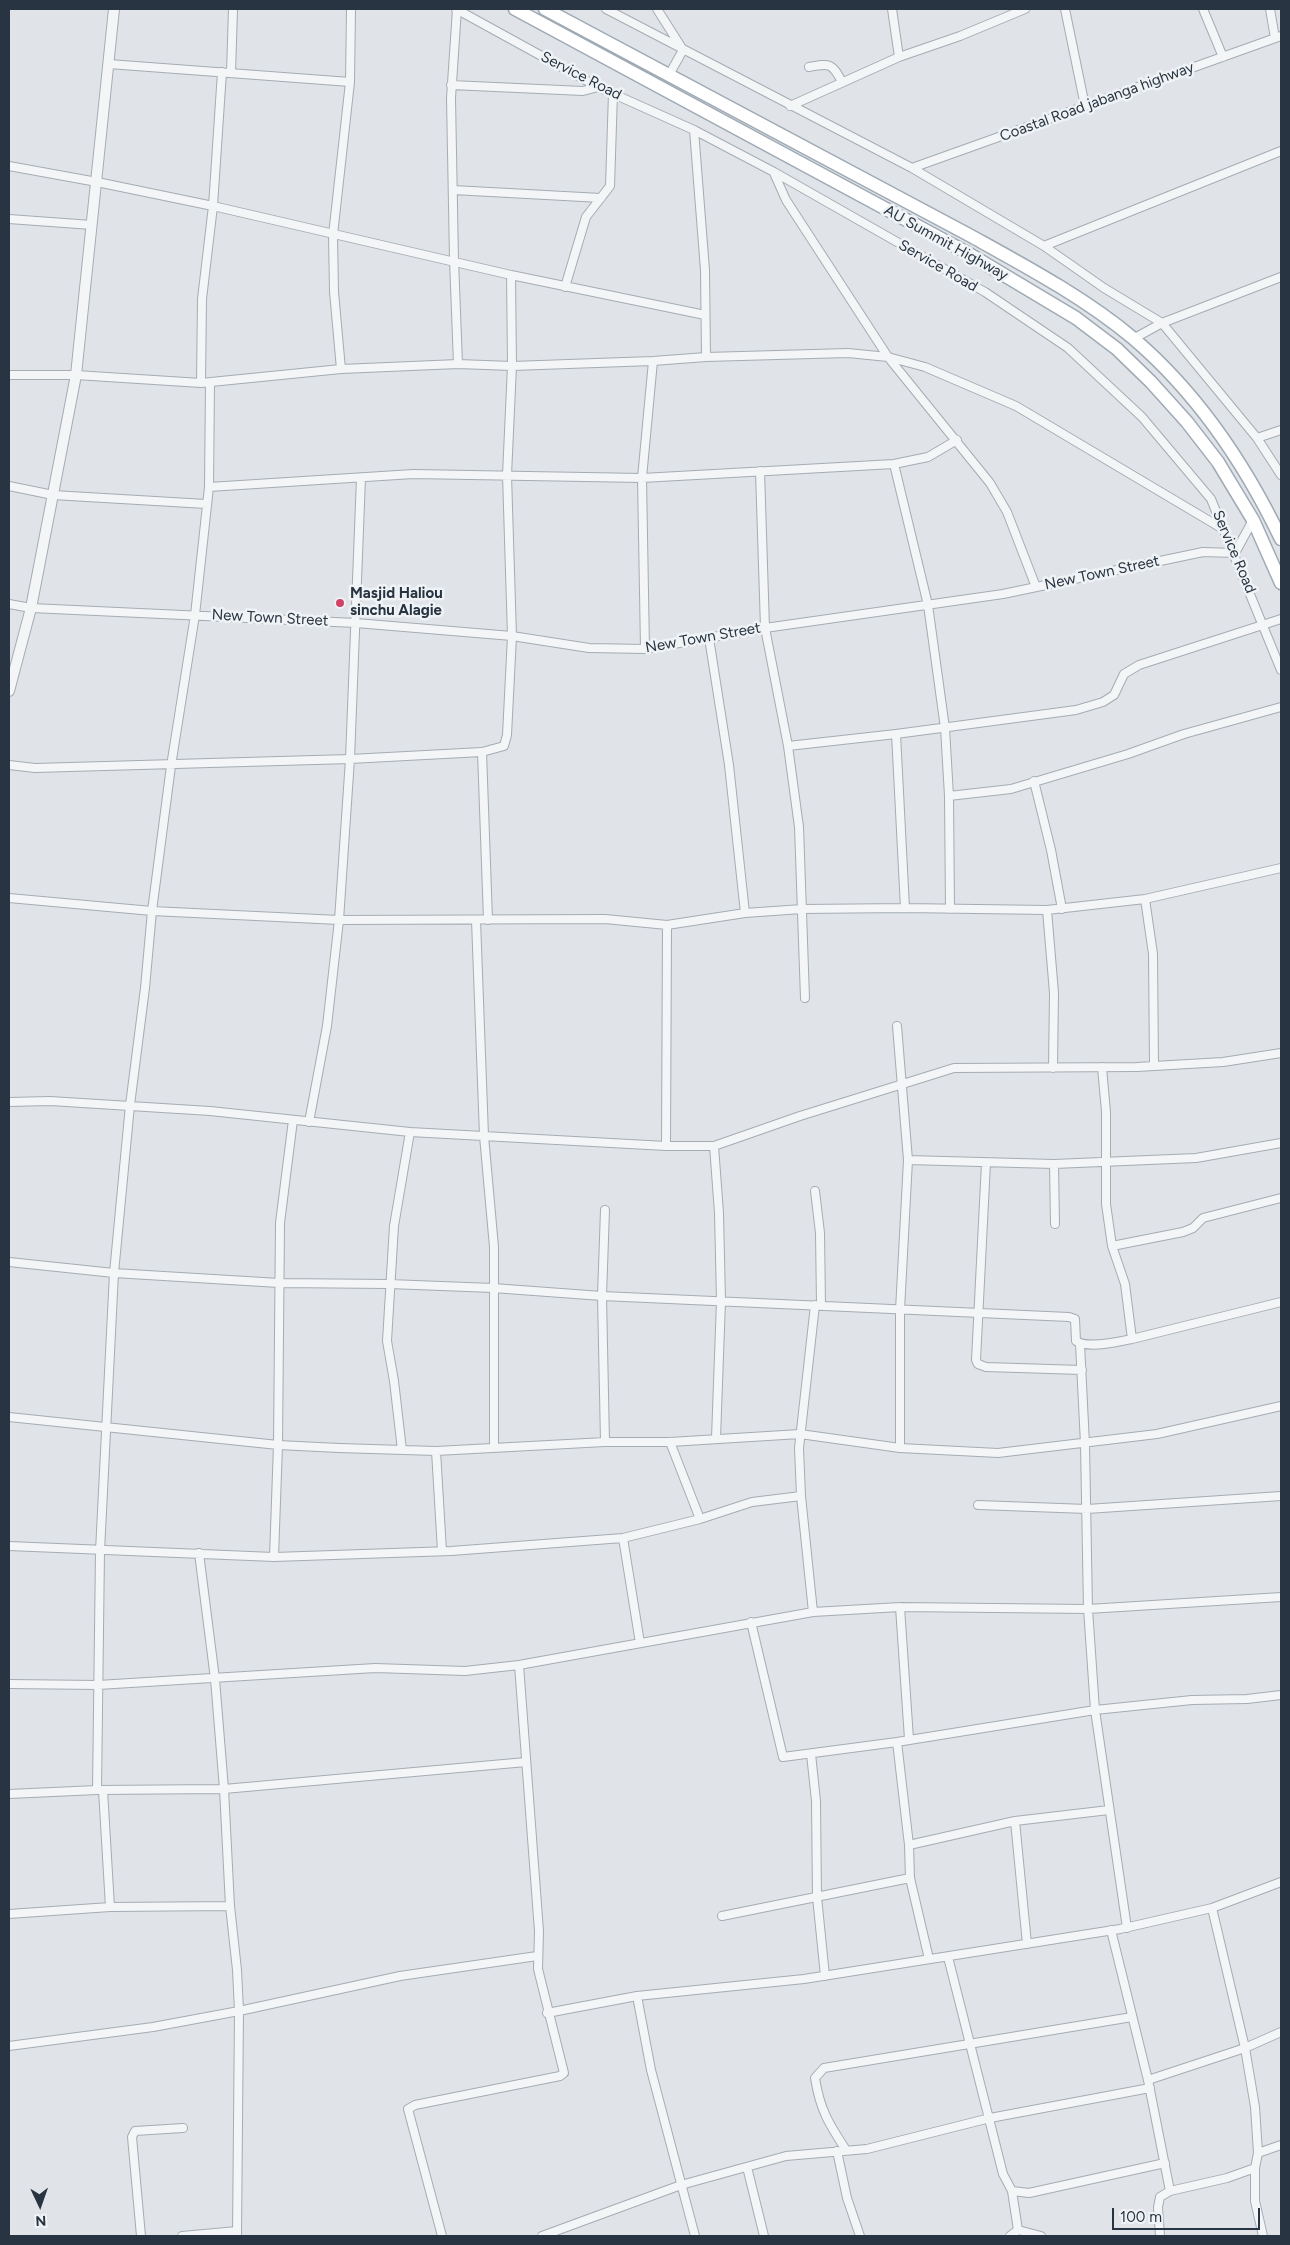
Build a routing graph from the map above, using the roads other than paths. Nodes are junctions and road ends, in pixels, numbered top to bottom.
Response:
1 (114, 9) edge
2 (233, 9) edge
3 (351, 9) edge
4 (456, 9) edge
5 (515, 9) edge
6 (545, 9) edge
7 (606, 9) edge
8 (657, 9) edge
9 (892, 9) edge
10 (1025, 9) edge
11 (1065, 9) edge
12 (1203, 9) edge
13 (1270, 9) edge
14 (1278, 37) edge
15 (683, 50) junction
16 (899, 57) junction
17 (1223, 57) junction
18 (109, 64) junction
19 (809, 67) dead end
20 (222, 72) junction
21 (231, 73) junction
22 (669, 75) junction
23 (350, 82) junction
24 (842, 82) junction
25 (451, 85) junction
26 (598, 87) junction
27 (613, 93) junction
28 (790, 106) junction
29 (1086, 106) junction
30 (694, 130) junction
31 (1281, 151) edge
32 (9, 166) edge
33 (912, 168) junction
34 (774, 172) junction
35 (97, 182) junction
36 (453, 190) junction
37 (601, 198) junction
38 (213, 206) junction
39 (9, 219) edge
40 (92, 225) junction
41 (332, 235) junction
42 (1044, 246) junction
43 (454, 260) junction
44 (512, 275) junction
45 (1281, 277) edge
46 (565, 287) junction
47 (705, 315) junction
48 (1162, 323) junction
49 (1133, 339) junction
50 (706, 356) junction
51 (888, 357) junction
52 (653, 361) junction
53 (458, 364) junction
54 (512, 366) junction
55 (341, 369) junction
56 (9, 375) edge
57 (76, 376) junction
58 (201, 383) junction
59 (210, 383) junction
60 (1281, 430) edge
61 (1257, 438) junction
62 (957, 440) junction
63 (894, 464) junction
64 (760, 471) junction
65 (507, 475) junction
66 (1281, 475) edge
67 (360, 478) junction
68 (642, 478) junction
69 (9, 486) edge
70 (210, 487) junction
71 (53, 495) junction
72 (206, 504) junction
73 (1252, 520) junction
74 (1223, 529) junction
75 (1281, 539) edge
76 (1234, 553) junction
77 (1281, 583) edge
78 (1036, 587) junction
79 (9, 604) edge
80 (928, 605) junction
81 (31, 608) junction
82 (195, 615) junction
83 (1281, 619) edge
84 (356, 623) junction
85 (1264, 624) junction
86 (765, 628) junction
87 (512, 636) junction
88 (709, 638) junction
89 (645, 649) junction
90 (1281, 670) edge
91 (9, 691) edge
92 (1281, 707) edge
93 (945, 728) junction
94 (896, 734) junction
95 (788, 746) junction
96 (482, 752) junction
97 (350, 759) junction
98 (9, 765) edge
99 (171, 766) junction
100 (1034, 782) junction
101 (949, 796) junction
102 (1281, 868) edge
103 (9, 898) edge
104 (1145, 899) junction
105 (905, 908) junction
106 (802, 909) junction
107 (950, 909) junction
108 (1062, 909) junction
109 (1047, 910) junction
110 (152, 911) junction
111 (745, 913) junction
112 (338, 920) junction
113 (476, 920) junction
114 (488, 920) junction
115 (667, 925) junction
116 (805, 998) dead end
117 (897, 1026) dead end
118 (1281, 1053) edge
119 (1154, 1066) junction
120 (1102, 1067) junction
121 (1053, 1068) junction
122 (903, 1085) junction
123 (9, 1102) edge
124 (130, 1106) junction
125 (293, 1120) junction
126 (309, 1122) junction
127 (410, 1132) junction
128 (484, 1136) junction
129 (1281, 1143) edge
130 (666, 1146) junction
131 (714, 1146) junction
132 (908, 1160) junction
133 (1105, 1162) junction
134 (986, 1163) junction
135 (1054, 1164) junction
136 (815, 1191) dead end
137 (1281, 1198) edge
138 (605, 1210) dead end
139 (1055, 1224) dead end
140 (1112, 1246) junction
141 (9, 1262) edge
142 (114, 1273) junction
143 (279, 1283) junction
144 (389, 1284) junction
145 (493, 1288) junction
146 (602, 1296) junction
147 (721, 1301) junction
148 (1281, 1302) edge
149 (818, 1305) junction
150 (900, 1310) junction
151 (978, 1313) junction
152 (1132, 1339) junction
153 (1080, 1344) junction
154 (1082, 1370) junction
155 (1281, 1406) edge
156 (9, 1417) edge
157 (108, 1428) junction
158 (800, 1434) junction
159 (716, 1438) junction
160 (606, 1442) junction
161 (670, 1442) junction
162 (1085, 1444) junction
163 (278, 1445) junction
164 (494, 1448) junction
165 (900, 1448) junction
166 (402, 1450) junction
167 (436, 1451) junction
168 (801, 1496) junction
169 (1281, 1496) edge
170 (978, 1505) dead end
171 (1086, 1509) junction
172 (700, 1519) junction
173 (623, 1538) junction
174 (9, 1546) edge
175 (100, 1551) junction
176 (442, 1551) junction
177 (199, 1553) junction
178 (274, 1557) junction
179 (1281, 1597) edge
180 (900, 1607) junction
181 (1088, 1609) junction
182 (813, 1612) junction
183 (751, 1622) junction
184 (640, 1643) junction
185 (519, 1665) junction
186 (215, 1679) junction
187 (9, 1684) edge
188 (98, 1685) junction
189 (1281, 1695) edge
190 (1094, 1710) junction
191 (910, 1738) junction
192 (897, 1742) junction
193 (811, 1754) junction
194 (526, 1762) junction
195 (224, 1789) junction
196 (100, 1790) junction
197 (9, 1794) edge
198 (1109, 1810) junction
199 (1015, 1821) junction
200 (909, 1845) junction
201 (910, 1878) junction
202 (1281, 1882) edge
203 (817, 1897) junction
204 (230, 1906) junction
205 (110, 1907) junction
206 (1212, 1908) junction
207 (9, 1914) edge
208 (722, 1916) dead end
209 (1127, 1928) junction
210 (1111, 1930) junction
211 (1027, 1944) junction
212 (537, 1956) junction
213 (948, 1957) junction
214 (929, 1959) junction
215 (825, 1976) junction
216 (637, 1996) junction
217 (239, 2011) junction
218 (548, 2012) junction
219 (1132, 2017) junction
220 (1281, 2032) edge
221 (972, 2043) junction
222 (9, 2046) edge
223 (1246, 2048) junction
224 (1149, 2084) junction
225 (990, 2118) junction
226 (183, 2128) dead end
227 (1281, 2145) edge
228 (846, 2150) junction
229 (837, 2151) junction
230 (1258, 2153) junction
231 (1165, 2163) junction
232 (747, 2167) junction
233 (1255, 2168) junction
234 (681, 2185) junction
235 (1012, 2190) junction
236 (1170, 2191) junction
237 (1018, 2230) junction
238 (237, 2234) edge
239 (141, 2236) edge
240 (182, 2236) edge
241 (442, 2236) edge
242 (542, 2236) edge
243 (695, 2236) edge
244 (764, 2236) edge
245 (860, 2236) edge
246 (1010, 2236) edge
247 (1041, 2236) edge
248 (1160, 2236) edge
249 (1263, 2236) edge

1 - 18 street
2 - 21 street
3 - 23 street
4 - 25 street
4 - 26 street, Service Road
5 - 73 main road, AU Summit Highway
6 - 22 main road, AU Summit Highway
7 - 15 street
8 - 15 street
9 - 16 street
10 - 16 street
11 - 29 street
12 - 17 street
13 - 14 street
14 - 17 street, Coastal Road jabanga highway
15 - 22 street
15 - 28 street
16 - 24 street
17 - 29 street, Coastal Road jabanga highway
18 - 20 street
18 - 35 street
19 - 24 street
20 - 21 street
20 - 38 street
21 - 23 street
22 - 49 main road, AU Summit Highway
23 - 41 street
24 - 28 street
25 - 26 street
25 - 36 street
26 - 27 street, Service Road
27 - 30 street, Service Road
27 - 37 street
28 - 33 street
29 - 33 street, Coastal Road jabanga highway
30 - 34 street, Service Road
30 - 47 street
31 - 42 street
32 - 35 street
33 - 42 street
34 - 51 street
34 - 74 street, Service Road
35 - 38 street
35 - 40 street
36 - 37 street
36 - 43 street
37 - 46 street
38 - 41 street
38 - 58 street
39 - 40 street
40 - 57 street
41 - 43 street
41 - 55 street
42 - 48 street
43 - 44 street
43 - 53 street
44 - 46 street
44 - 54 street
45 - 48 street
46 - 47 street
47 - 50 street
48 - 49 street
48 - 61 street
49 - 75 main road, AU Summit Highway
50 - 51 street
50 - 52 street
51 - 62 street
51 - 74 street
52 - 54 street
52 - 68 street
53 - 54 street
53 - 55 street
54 - 65 street
55 - 59 street
56 - 57 street
57 - 58 street
57 - 71 street
58 - 59 street
59 - 70 street
60 - 61 street
61 - 66 street
62 - 63 street
62 - 78 street
63 - 64 street
63 - 80 street
64 - 68 street
64 - 86 street
65 - 67 street
65 - 68 street
65 - 87 street
67 - 70 street
67 - 84 street
68 - 89 street
69 - 71 street
70 - 72 street
71 - 72 street
71 - 81 street
72 - 82 street
73 - 76 street
73 - 77 main road, AU Summit Highway
74 - 76 street, Service Road
76 - 78 street, New Town Street
76 - 85 street, Service Road
78 - 80 street, New Town Street
79 - 81 street, New Town Street
80 - 86 street, New Town Street
80 - 93 street
81 - 82 street, New Town Street
81 - 91 street
82 - 84 street, New Town Street
82 - 99 street
83 - 85 street
84 - 87 street, New Town Street
84 - 97 street
85 - 90 street, Service Road
85 - 93 street
86 - 88 street, New Town Street
86 - 95 street
87 - 89 street, New Town Street
87 - 96 street
88 - 89 street, New Town Street
88 - 111 street
92 - 100 street
93 - 94 street
93 - 101 street
94 - 95 street
94 - 105 street
95 - 106 street
96 - 97 street
96 - 114 street
97 - 99 street
97 - 112 street
98 - 99 street
99 - 110 street
100 - 101 street
100 - 108 street
101 - 107 street
102 - 104 street
103 - 110 street
104 - 108 street
104 - 119 street
105 - 106 street
105 - 107 street
106 - 111 street
106 - 116 street
107 - 109 street
108 - 109 street
109 - 121 street
110 - 112 street
110 - 124 street
111 - 115 street
112 - 113 street
112 - 126 street
113 - 114 street
113 - 128 street
114 - 115 street
115 - 130 street
117 - 122 street
118 - 119 street
119 - 120 street
120 - 121 street
120 - 133 street
121 - 122 street
122 - 131 street
122 - 132 street
123 - 124 street
124 - 125 street
124 - 142 street
125 - 126 street
125 - 143 street
126 - 127 street
127 - 128 street
127 - 144 street
128 - 130 street
128 - 145 street
129 - 133 street
130 - 131 street
131 - 147 street
132 - 134 street
132 - 150 street
133 - 135 street
133 - 140 street
134 - 135 street
134 - 151 street
135 - 139 street
136 - 149 street
137 - 140 street
138 - 146 street
140 - 152 street
141 - 142 street
142 - 143 street
142 - 157 street
143 - 144 street
143 - 163 street
144 - 145 street
144 - 166 street
145 - 146 street
145 - 164 street
146 - 147 street
146 - 160 street
147 - 149 street
147 - 159 street
148 - 152 street
149 - 150 street
149 - 158 street
150 - 151 street
150 - 165 street
151 - 153 street
151 - 154 street
152 - 153 street
153 - 154 street
154 - 162 street
155 - 162 street
156 - 157 street
157 - 163 street
157 - 175 street
158 - 159 street
158 - 165 street
158 - 168 street
159 - 161 street
160 - 161 street
160 - 164 street
161 - 172 street
162 - 165 street
162 - 171 street
163 - 166 street
163 - 178 street
164 - 167 street
166 - 167 street
167 - 176 street
168 - 172 street
168 - 182 street
169 - 171 street
170 - 171 street
171 - 181 street
172 - 173 street
173 - 176 street
173 - 184 street
174 - 175 street
175 - 177 street
175 - 188 street
176 - 178 street
177 - 178 street
177 - 186 street
179 - 181 street
180 - 181 street
180 - 182 street
180 - 191 street
181 - 190 street
182 - 183 street
183 - 184 street
183 - 193 street
184 - 185 street
185 - 186 street
185 - 194 street
186 - 188 street
186 - 195 street
187 - 188 street
188 - 196 street
189 - 190 street
190 - 191 street
190 - 198 street
191 - 192 street
192 - 193 street
192 - 200 street
193 - 203 street
194 - 195 street
194 - 212 street
195 - 196 street
195 - 204 street
196 - 197 street
196 - 205 street
198 - 199 street
198 - 209 street
199 - 200 street
199 - 211 street
200 - 201 street
201 - 203 street
201 - 214 street
202 - 206 street
203 - 208 street
203 - 215 street
204 - 205 street
204 - 217 street
205 - 207 street
206 - 209 street
206 - 223 street
209 - 210 street
210 - 211 street
210 - 219 street
211 - 213 street
212 - 217 street
212 - 218 street
213 - 214 street
213 - 221 street
214 - 215 street
215 - 216 street
216 - 218 street
216 - 234 street
217 - 222 street
217 - 238 street
218 - 241 street
219 - 221 street
219 - 224 street
220 - 223 street
221 - 225 street
221 - 228 street
223 - 224 street
223 - 230 street
224 - 225 street
224 - 231 street
225 - 228 street
225 - 235 street
226 - 239 street
227 - 230 street
228 - 229 street
229 - 232 street
229 - 245 street
230 - 233 street
231 - 235 street
231 - 236 street
232 - 234 street
232 - 244 street
233 - 236 street
233 - 249 street
234 - 242 street
234 - 243 street
235 - 237 street
236 - 248 street
237 - 246 street
237 - 247 street
238 - 240 street

